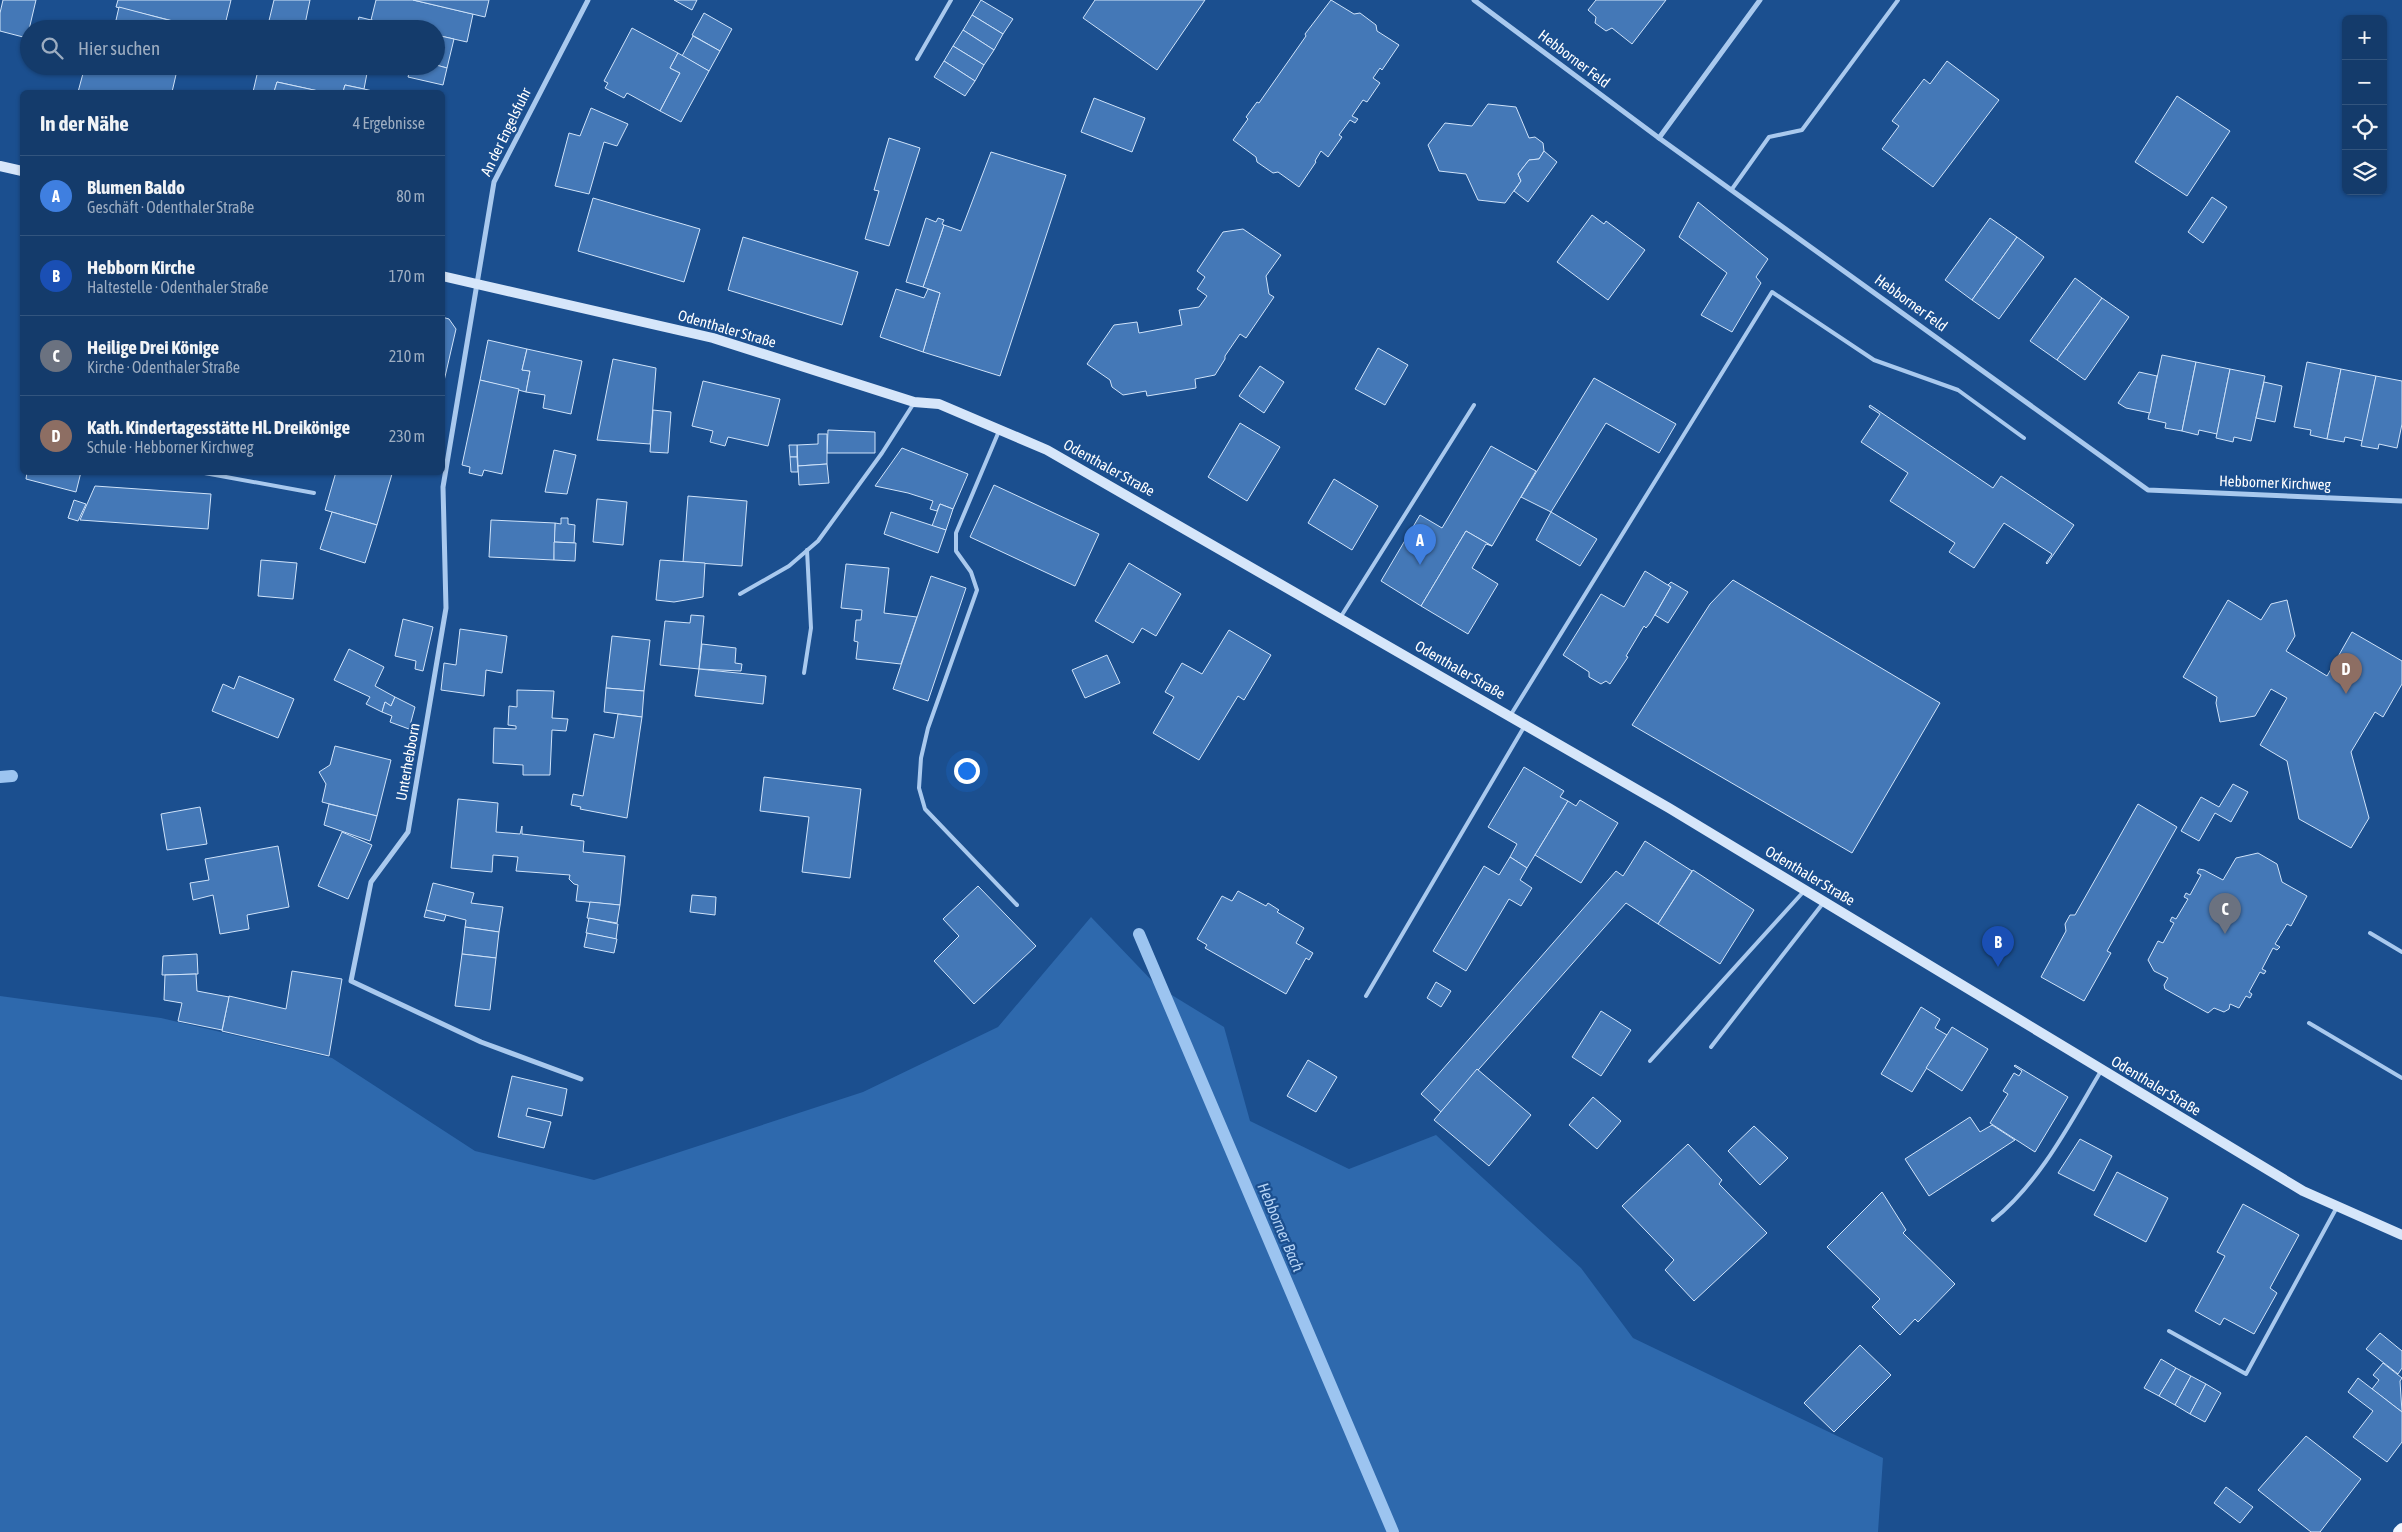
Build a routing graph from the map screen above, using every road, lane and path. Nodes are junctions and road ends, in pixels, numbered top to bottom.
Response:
1 (588, 0) edge
2 (952, 0) edge
3 (1474, 0) edge
4 (1760, 0) edge
5 (1898, 0) edge
6 (917, 59) dead end
7 (1659, 138) junction
8 (0, 166) edge
9 (20, 171) edge
10 (1732, 189) junction
11 (445, 277) edge
12 (475, 285) junction
13 (914, 402) junction
14 (1474, 405) dead end
15 (1000, 429) junction
16 (2024, 438) dead end
17 (445, 474) edge
18 (227, 475) edge
19 (445, 475) edge
20 (2148, 490) joint
21 (314, 493) dead end
22 (2402, 501) edge
23 (807, 550) junction
24 (740, 594) dead end
25 (1340, 618) junction
26 (804, 673) dead end
27 (1510, 716) junction
28 (1525, 725) junction
29 (1804, 890) junction
30 (1824, 902) junction
31 (1017, 905) dead end
32 (2370, 933) dead end
33 (2402, 952) edge
34 (1366, 996) dead end
35 (2309, 1023) dead end
36 (1711, 1047) dead end
37 (1650, 1061) dead end
38 (2102, 1071) junction
39 (2402, 1078) edge
40 (581, 1079) dead end
41 (2337, 1206) junction
42 (1993, 1220) dead end
43 (2402, 1235) edge
44 (2169, 1331) dead end
45 (2402, 1529) edge
46 (2399, 1532) edge

1 - 12 street, An der Engelsfuhr
2 - 6 lane
3 - 7 street, Hebborner Feld
4 - 7 street
5 - 10 lane
7 - 10 street, Hebborner Feld
8 - 9 main road
10 - 20 street, Hebborner Feld
11 - 12 main road, Odenthaler Straße
12 - 13 main road, Odenthaler Straße
12 - 17 street, Unterhebborn
13 - 15 main road, Odenthaler Straße
13 - 23 lane
14 - 25 lane
15 - 25 main road, Odenthaler Straße
15 - 31 lane
16 - 27 lane
18 - 21 lane
19 - 40 street, Unterhebborn
20 - 22 street, Hebborner Kirchweg
23 - 24 lane
23 - 26 lane
25 - 27 main road, Odenthaler Straße
27 - 28 main road, Odenthaler Straße
28 - 29 main road, Odenthaler Straße
28 - 34 lane
29 - 30 main road, Odenthaler Straße
29 - 37 lane
30 - 36 lane
30 - 38 main road, Odenthaler Straße
32 - 33 lane
35 - 39 lane
38 - 41 main road, Odenthaler Straße
38 - 42 lane
41 - 43 main road, Odenthaler Straße
41 - 44 lane
45 - 46 main road

